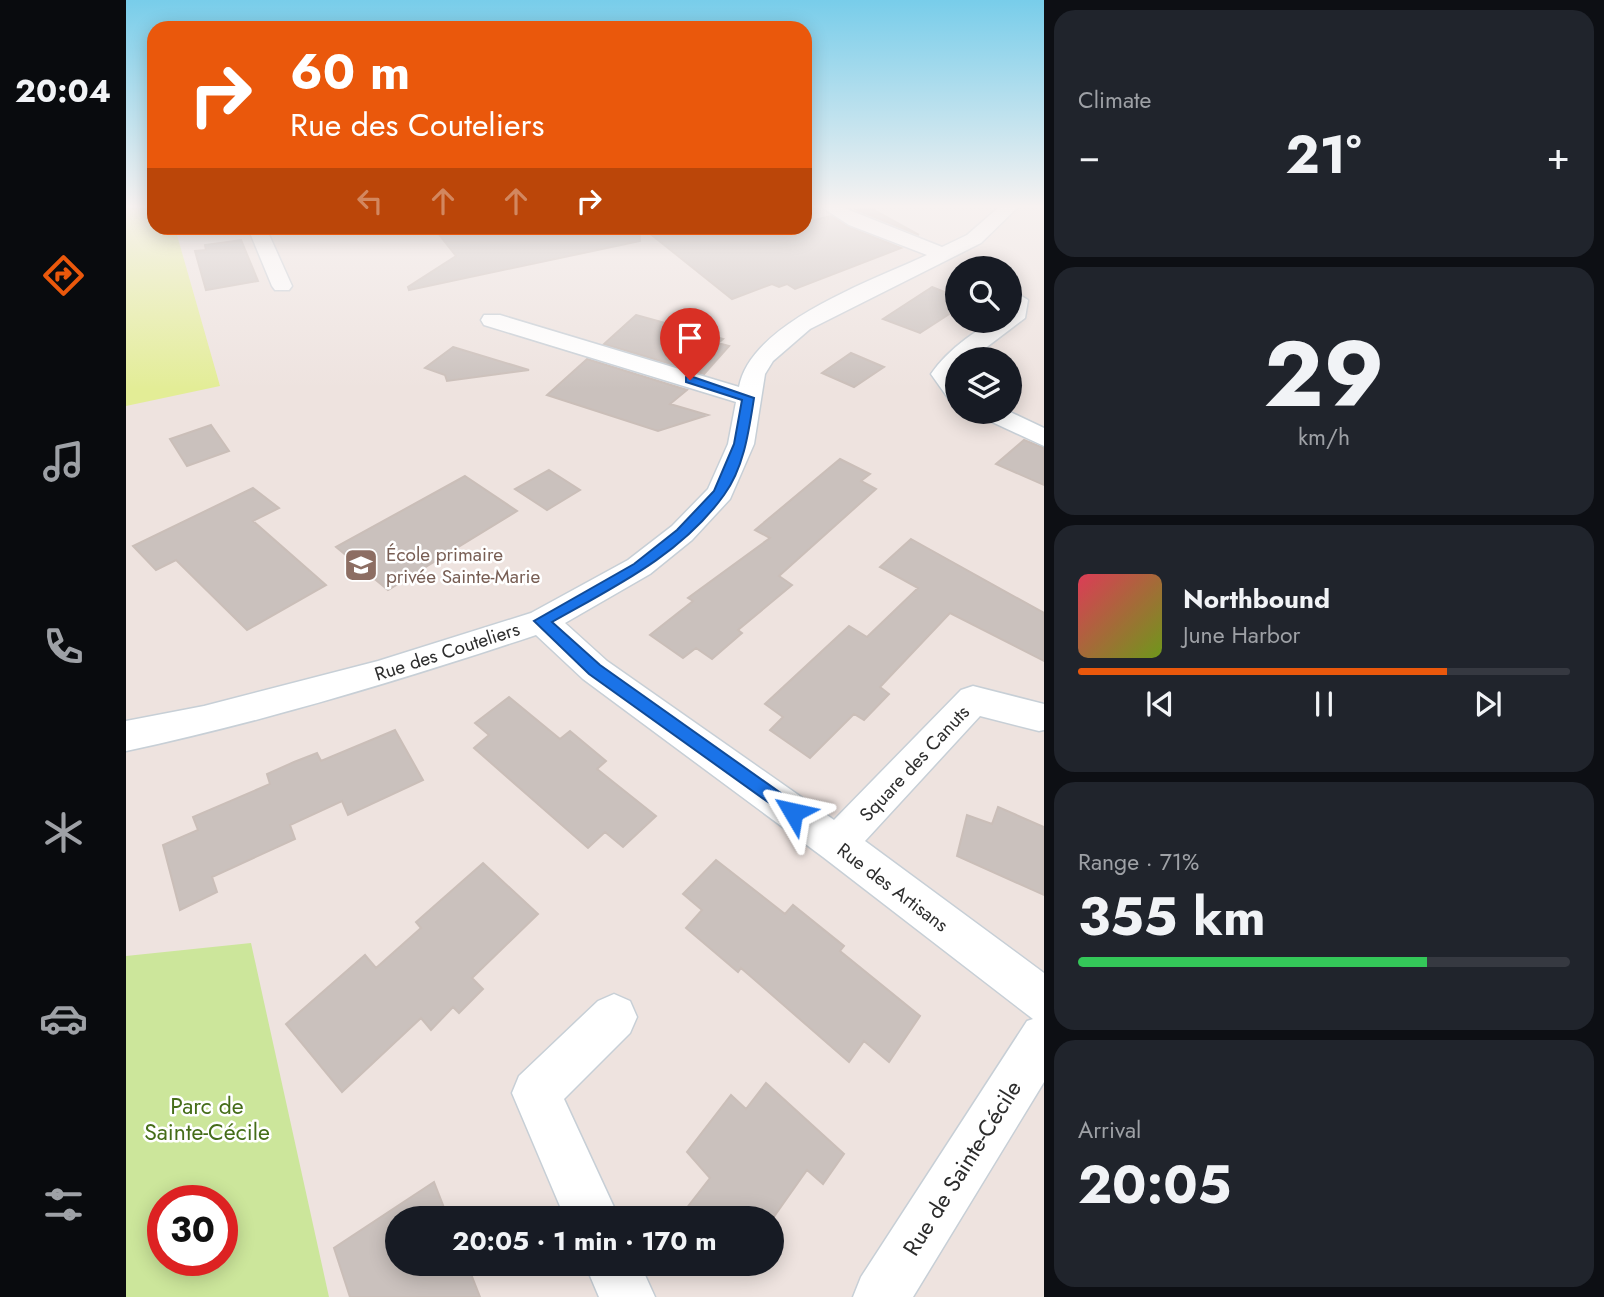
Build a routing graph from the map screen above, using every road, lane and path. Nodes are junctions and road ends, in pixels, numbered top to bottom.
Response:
1 (274, 269) edge
2 (929, 269) edge
3 (282, 286) dead end
4 (492, 320) dead end
5 (993, 333) edge
6 (973, 347) edge
7 (748, 398) junction
8 (1015, 424) edge
9 (1044, 438) edge
10 (541, 621) junction
11 (1038, 717) dead end
12 (126, 736) edge
13 (837, 844) junction
14 (1044, 1001) edge
15 (614, 1017) dead end
16 (1044, 1038) edge
17 (587, 1206) edge
18 (617, 1276) edge
19 (627, 1297) edge
20 (881, 1297) edge

1 - 3 street
2 - 7 street, Rue des Couteliers
4 - 7 street
5 - 6 street
7 - 10 street, Rue des Couteliers
8 - 9 street
10 - 12 street, Rue des Couteliers
10 - 13 street, Rue des Artisans
11 - 13 street, Square des Canuts
13 - 14 street, Rue des Artisans
15 - 17 street
16 - 20 street, Rue de Sainte-Cécile
18 - 19 street

